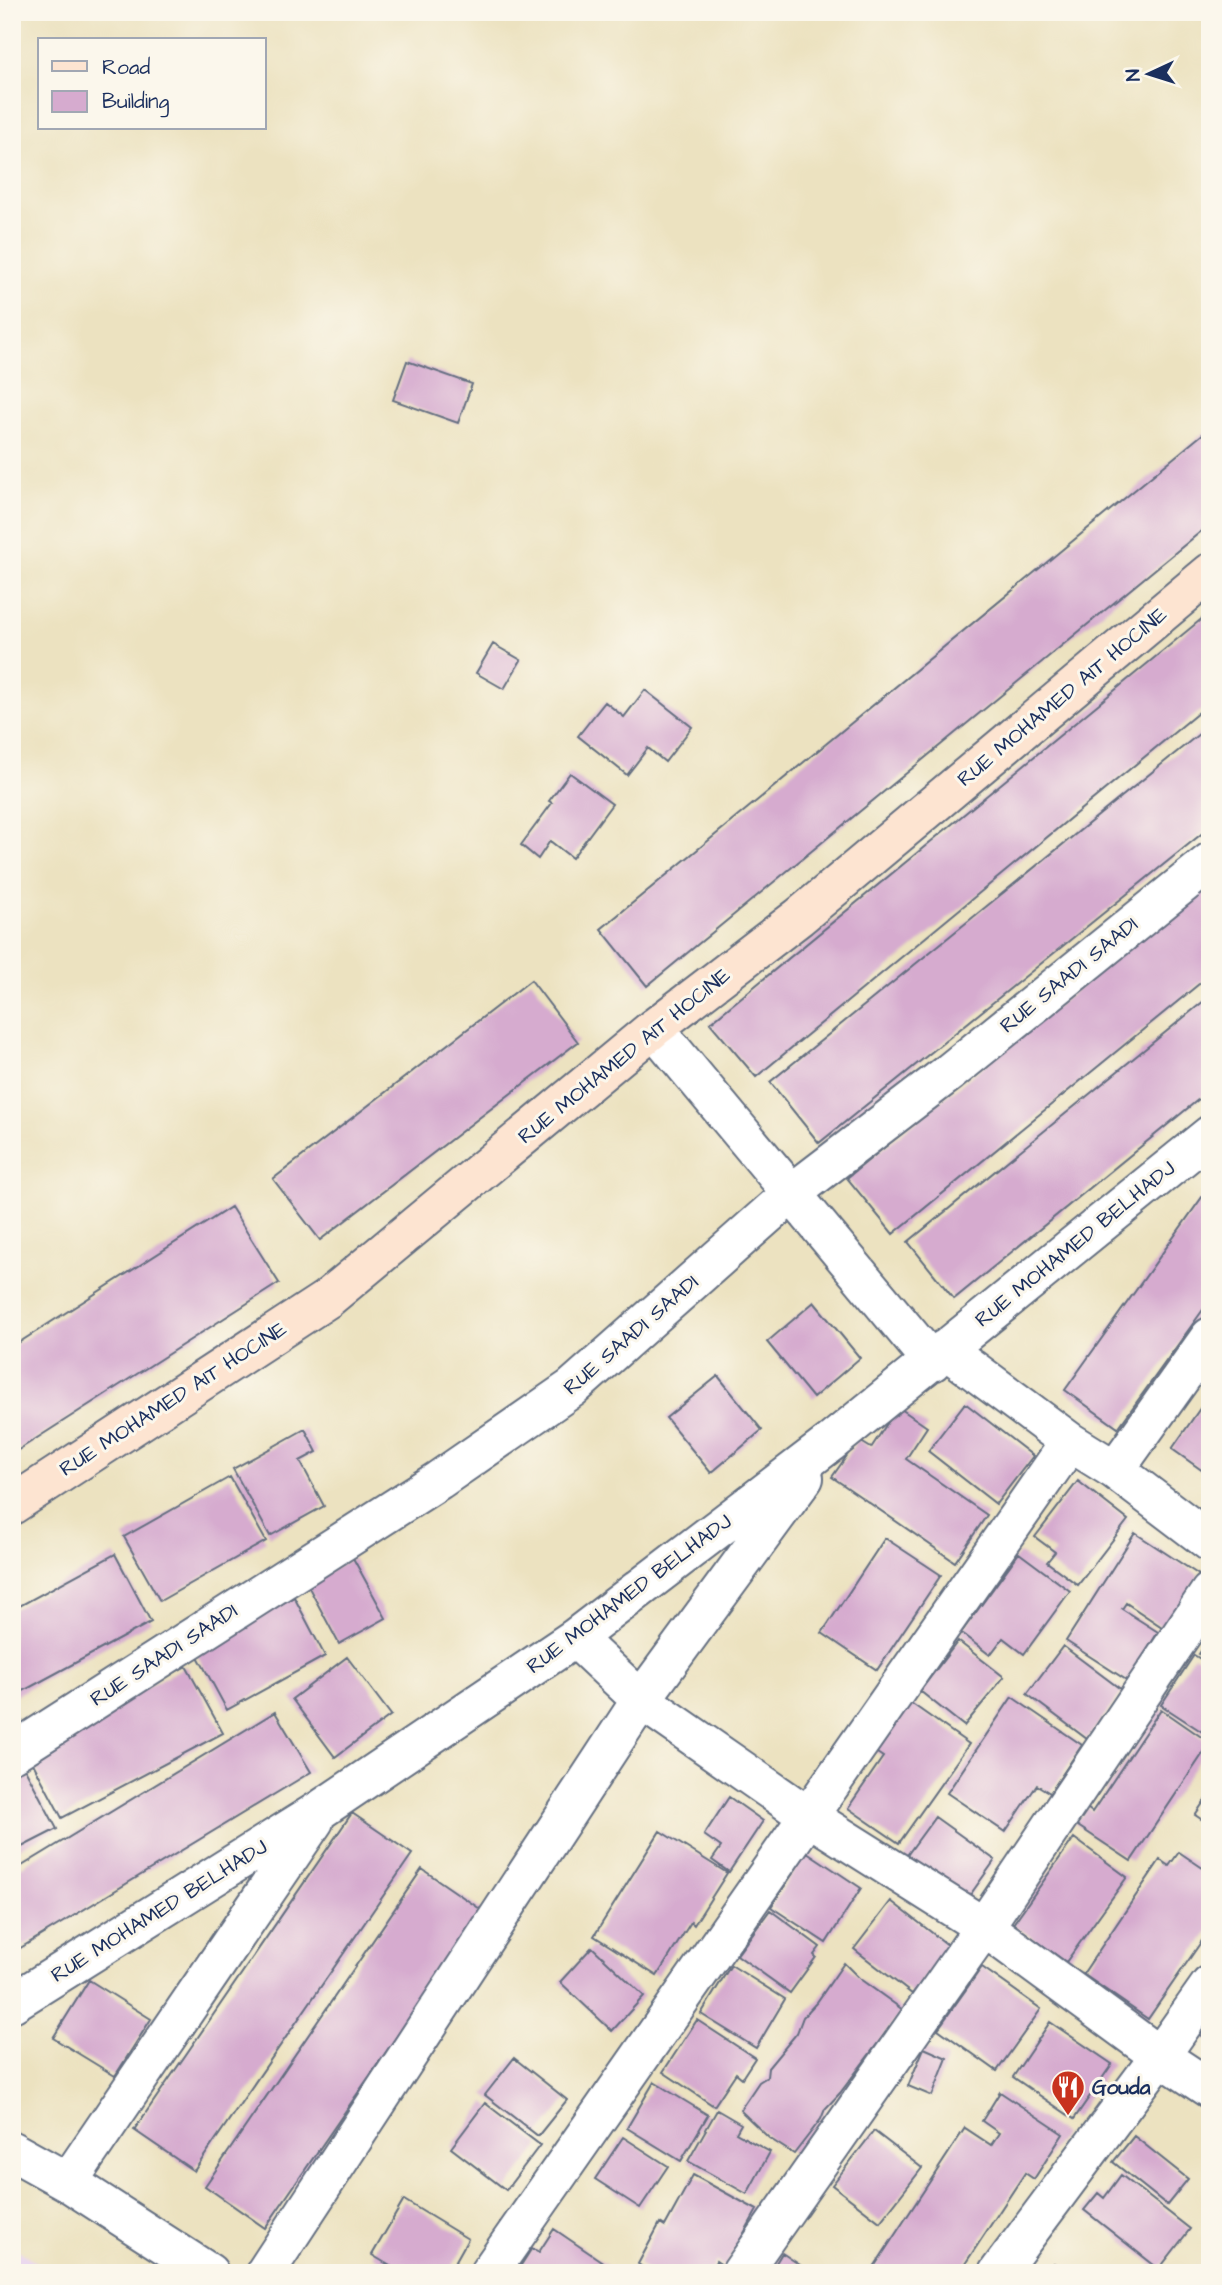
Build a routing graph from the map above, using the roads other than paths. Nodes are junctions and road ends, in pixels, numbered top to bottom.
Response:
1 (1210, 573) edge
2 (1210, 862) edge
3 (654, 1028) junction
4 (1210, 1135) edge
5 (792, 1194) junction
6 (1210, 1337) edge
7 (938, 1356) junction
8 (1070, 1442) junction
9 (830, 1443) junction
10 (1115, 1470) junction
11 (12, 1505) edge
12 (1210, 1542) edge
13 (1210, 1592) edge
14 (575, 1639) junction
15 (641, 1700) junction
16 (12, 1752) edge
17 (323, 1808) junction
18 (808, 1815) junction
19 (984, 1927) junction
20 (1210, 1985) edge
21 (12, 2003) edge
22 (1160, 2056) junction
23 (1210, 2089) edge
24 (12, 2151) edge
25 (68, 2182) junction
26 (209, 2273) edge
27 (265, 2273) edge
28 (489, 2273) edge
29 (741, 2273) edge
30 (998, 2273) edge

1 - 3 street, RUE MOHAMED AIT HOCINE
2 - 5 street, RUE SAADI SAADI
3 - 5 street
3 - 11 street, RUE MOHAMED AIT HOCINE
4 - 7 street, RUE MOHAMED BELHADJ
5 - 7 street
5 - 16 street, RUE SAADI SAADI
6 - 10 street
7 - 8 street
7 - 9 street, RUE MOHAMED BELHADJ
8 - 10 street
8 - 18 street
9 - 14 street, RUE MOHAMED BELHADJ
9 - 15 street
10 - 12 street
13 - 19 street
14 - 15 street
14 - 17 street, RUE MOHAMED BELHADJ
15 - 18 street
15 - 27 street
17 - 21 street, RUE MOHAMED BELHADJ
17 - 25 street
18 - 19 street
18 - 28 street
19 - 22 street
19 - 29 street
20 - 22 street
22 - 23 street
22 - 30 street
24 - 25 street
25 - 26 street

